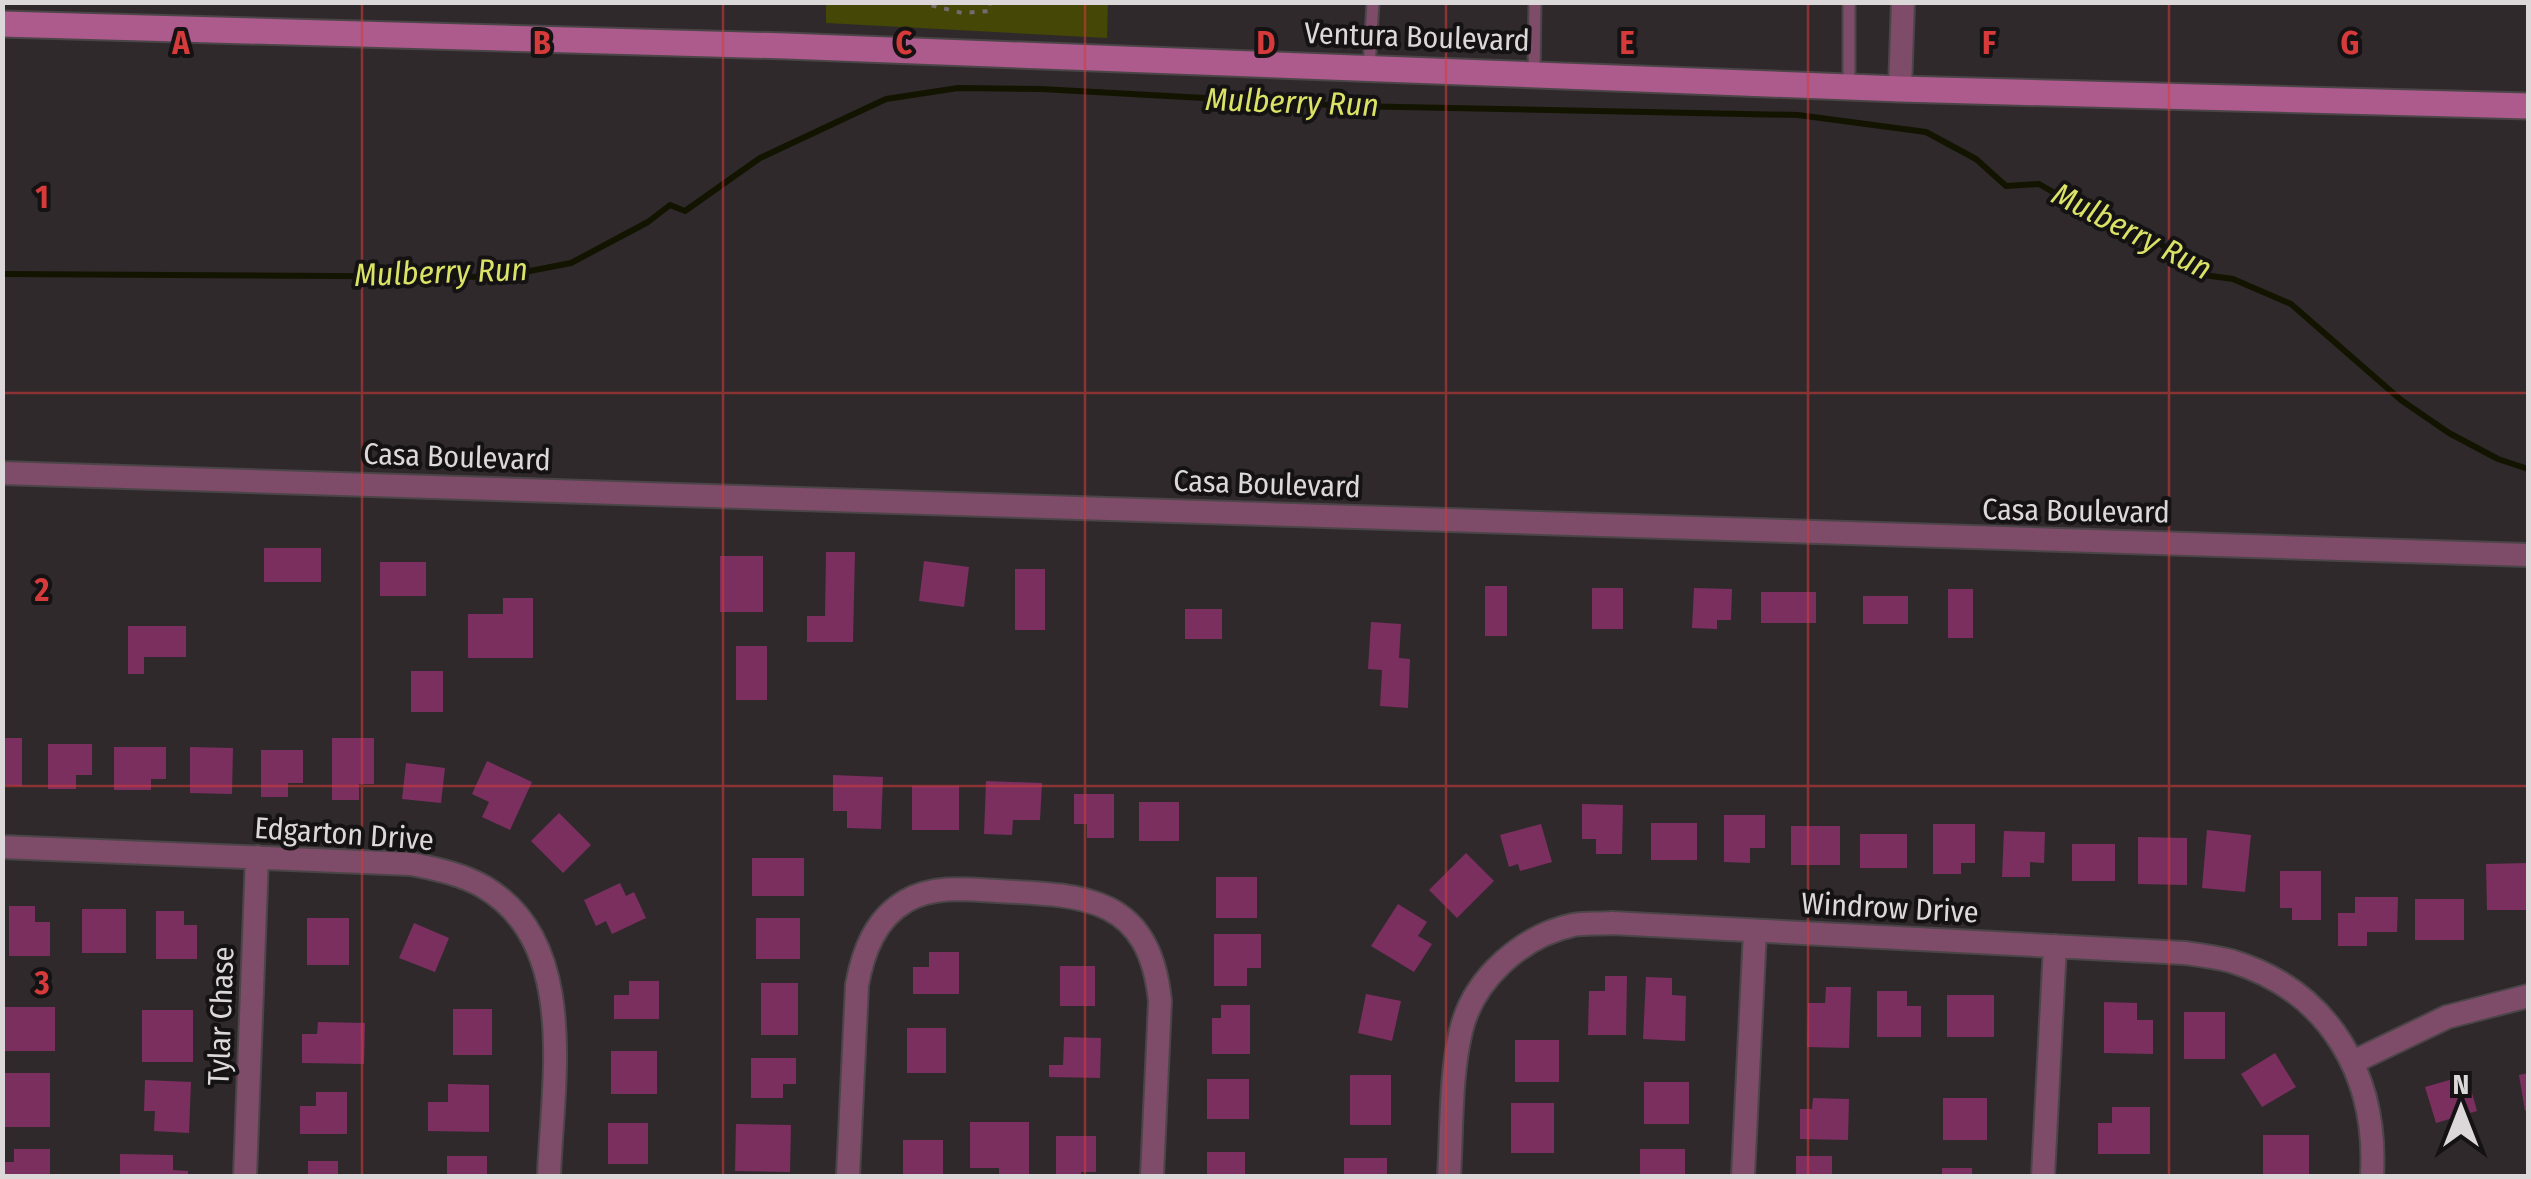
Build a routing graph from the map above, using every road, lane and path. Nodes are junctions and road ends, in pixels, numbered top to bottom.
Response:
1 (918, 2) edge
2 (990, 2) edge
3 (1373, 2) edge
4 (1535, 2) edge
5 (1849, 2) edge
6 (1904, 2) edge
7 (2, 24) edge
8 (1369, 68) junction
9 (1534, 74) junction
10 (1849, 87) junction
11 (1900, 89) junction
12 (2528, 106) edge
13 (2, 473) edge
14 (2528, 555) edge
15 (2, 847) edge
16 (257, 858) junction
17 (1756, 931) junction
18 (2055, 946) junction
19 (2528, 996) edge
20 (2353, 1062) junction
21 (245, 1176) edge
22 (548, 1176) edge
23 (848, 1176) edge
24 (1152, 1176) edge
25 (1450, 1176) edge
26 (1743, 1176) edge
27 (2043, 1176) edge
28 (2372, 1176) edge

1 - 2 path
3 - 8 lane
4 - 9 lane
5 - 10 lane
6 - 11 street
7 - 8 street, Ventura Boulevard
8 - 9 street, Ventura Boulevard
9 - 10 street, Ventura Boulevard
10 - 11 street, Ventura Boulevard
11 - 12 street, Ventura Boulevard
13 - 14 street, Casa Boulevard
15 - 16 street, Edgarton Drive
16 - 21 street, Tylar Chase
16 - 22 street, Edgarton Drive
17 - 18 street, Windrow Drive
17 - 25 street, Windrow Drive
17 - 26 street
18 - 20 street, Windrow Drive
18 - 27 street
19 - 20 street
20 - 28 street, Windrow Drive
23 - 24 street

